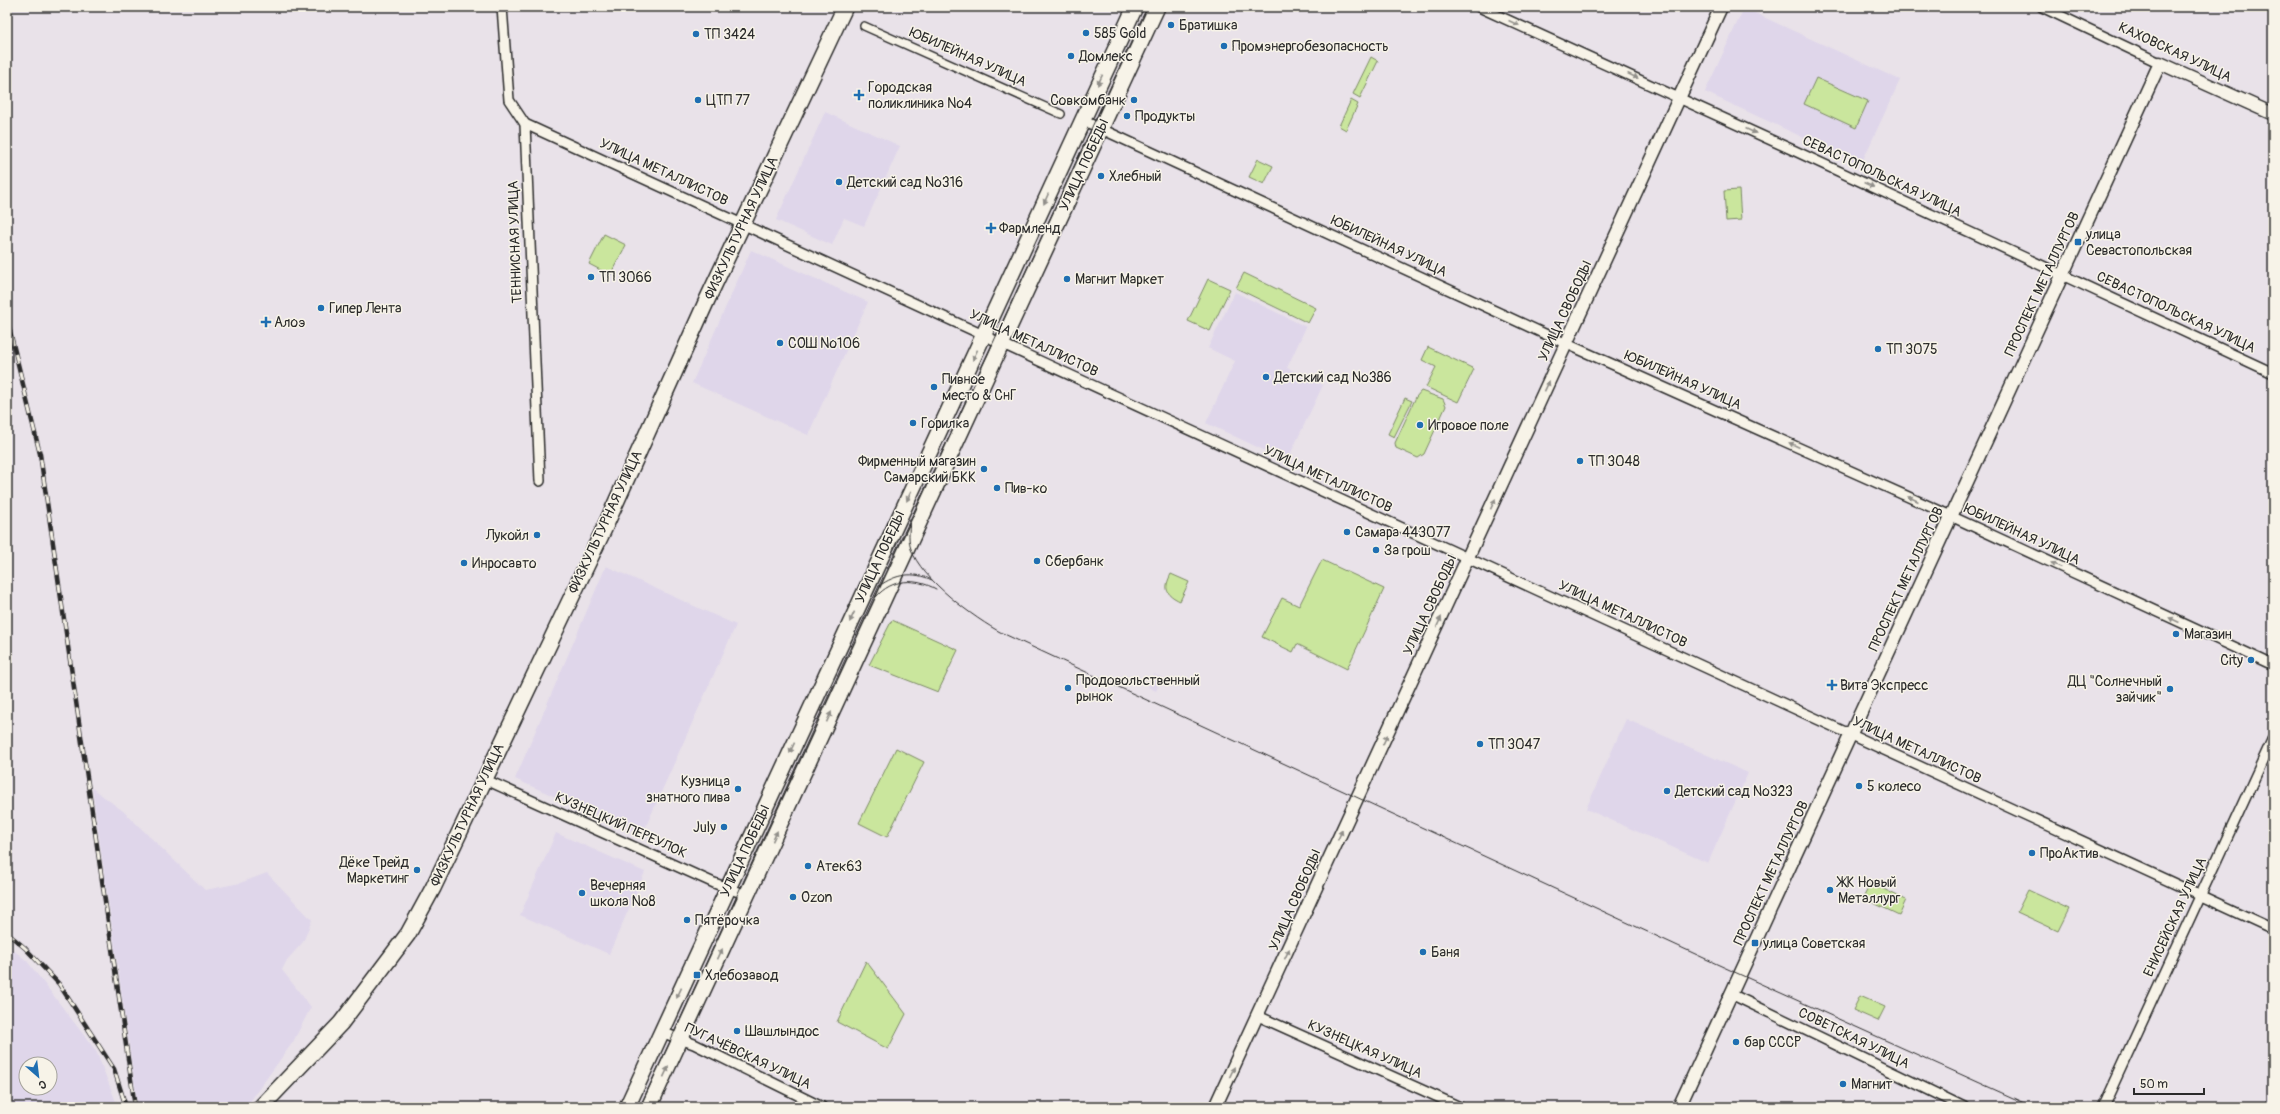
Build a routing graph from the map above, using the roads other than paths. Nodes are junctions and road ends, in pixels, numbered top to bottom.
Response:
1 (502, 7) edge
2 (845, 7) edge
3 (1135, 7) edge
4 (1157, 7) edge
5 (1479, 7) edge
6 (1721, 7) edge
7 (2042, 7) edge
8 (864, 26) dead end
9 (2160, 63) junction
10 (1679, 98) junction
11 (1061, 114) dead end
12 (2273, 114) edge
13 (1082, 120) junction
14 (525, 124) junction
15 (1101, 127) junction
16 (744, 225) junction
17 (2063, 275) junction
18 (984, 336) junction
19 (1002, 344) junction
20 (1567, 344) junction
21 (2273, 373) edge
22 (540, 481) dead end
23 (1952, 516) junction
24 (1468, 558) junction
25 (2273, 665) edge
26 (1851, 735) junction
27 (2273, 738) edge
28 (484, 779) junction
29 (728, 888) junction
30 (747, 895) junction
31 (2200, 896) junction
32 (2273, 929) edge
33 (1731, 994) junction
34 (1258, 1016) junction
35 (661, 1032) junction
36 (680, 1040) junction
37 (261, 1107) edge
38 (627, 1107) edge
39 (649, 1107) edge
40 (822, 1107) edge
41 (1215, 1107) edge
42 (1460, 1107) edge
43 (1679, 1107) edge
44 (1964, 1107) edge
45 (2103, 1107) edge

1 - 14 street, ТЕННИСНАЯ УЛИЦА
2 - 16 main road, ФИЗКУЛЬТУРНАЯ УЛИЦА
3 -> 13 main road, УЛИЦА ПОБЕДЫ
4 - 15 main road, УЛИЦА ПОБЕДЫ
5 -> 10 street, СЕВАСТОПОЛЬСКАЯ УЛИЦА
6 - 10 street, УЛИЦА СВОБОДЫ
7 - 9 street, КАХОВСКАЯ УЛИЦА
8 - 11 street, ЮБИЛЕЙНАЯ УЛИЦА
9 - 12 street, КАХОВСКАЯ УЛИЦА
9 - 17 street, ПРОСПЕКТ МЕТАЛЛУРГОВ
10 -> 17 street, СЕВАСТОПОЛЬСКАЯ УЛИЦА
10 - 20 street, УЛИЦА СВОБОДЫ
13 - 15 street, ЮБИЛЕЙНАЯ УЛИЦА
13 -> 18 main road, УЛИЦА ПОБЕДЫ
14 - 16 street, УЛИЦА МЕТАЛЛИСТОВ
14 - 22 street, ТЕННИСНАЯ УЛИЦА
15 - 19 main road, УЛИЦА ПОБЕДЫ
15 - 20 street, ЮБИЛЕЙНАЯ УЛИЦА
16 - 18 street, УЛИЦА МЕТАЛЛИСТОВ
16 - 28 main road, ФИЗКУЛЬТУРНАЯ УЛИЦА
17 - 21 street, СЕВАСТОПОЛЬСКАЯ УЛИЦА
17 - 23 street, ПРОСПЕКТ МЕТАЛЛУРГОВ
18 - 19 street, УЛИЦА МЕТАЛЛИСТОВ
18 -> 29 main road, УЛИЦА ПОБЕДЫ
19 - 24 street, УЛИЦА МЕТАЛЛИСТОВ
30 -> 19 main road, УЛИЦА ПОБЕДЫ
23 -> 20 street, ЮБИЛЕЙНАЯ УЛИЦА
24 -> 20 street, УЛИЦА СВОБОДЫ
25 -> 23 street, ЮБИЛЕЙНАЯ УЛИЦА
23 - 26 street, ПРОСПЕКТ МЕТАЛЛУРГОВ
24 - 26 street, УЛИЦА МЕТАЛЛИСТОВ
34 -> 24 street, УЛИЦА СВОБОДЫ
26 - 31 street, УЛИЦА МЕТАЛЛИСТОВ
26 - 33 street, ПРОСПЕКТ МЕТАЛЛУРГОВ
27 - 31 street, ЕНИСЕЙСКАЯ УЛИЦА
28 - 29 street, КУЗНЕЦКИЙ ПЕРЕУЛОК
28 - 37 main road, ФИЗКУЛЬТУРНАЯ УЛИЦА
29 - 30 street, КУЗНЕЦКИЙ ПЕРЕУЛОК
29 -> 35 main road, УЛИЦА ПОБЕДЫ
36 -> 30 main road, УЛИЦА ПОБЕДЫ
31 - 32 street, УЛИЦА МЕТАЛЛИСТОВ
31 - 45 street, ЕНИСЕЙСКАЯ УЛИЦА
33 - 43 street, ПРОСПЕКТ МЕТАЛЛУРГОВ
33 - 44 street, СОВЕТСКАЯ УЛИЦА
41 -> 34 street, УЛИЦА СВОБОДЫ
34 - 42 street, КУЗНЕЦКАЯ УЛИЦА
35 - 36 street, ПУГАЧЁВСКАЯ УЛИЦА
35 - 38 main road, УЛИЦА ПОБЕДЫ
39 -> 36 main road, УЛИЦА ПОБЕДЫ
36 - 40 street, ПУГАЧЁВСКАЯ УЛИЦА

